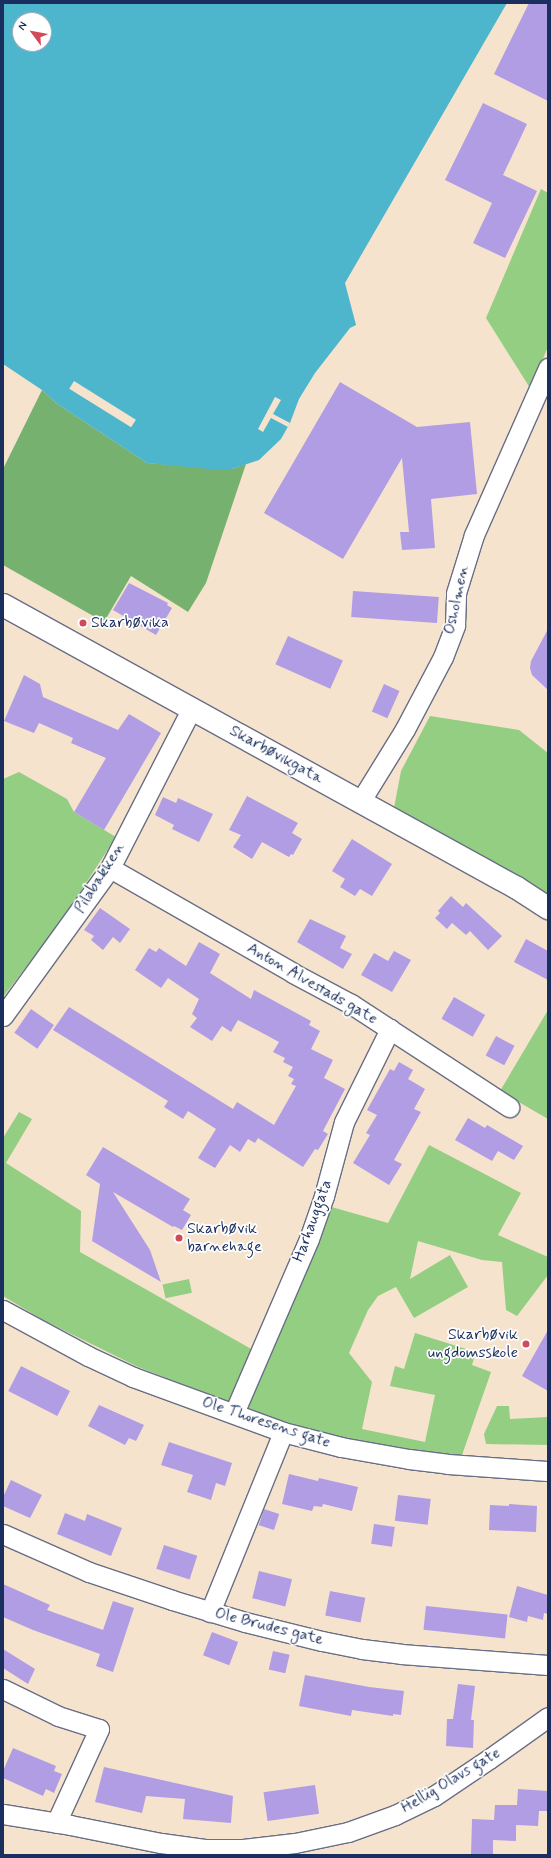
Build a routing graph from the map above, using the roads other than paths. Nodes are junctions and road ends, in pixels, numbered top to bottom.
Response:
1 (548, 368) edge
2 (3, 605) edge
3 (192, 708) junction
4 (360, 802) junction
5 (110, 868) junction
6 (548, 908) edge
7 (3, 1016) edge
8 (390, 1029) junction
9 (510, 1107) dead end
10 (3, 1310) edge
11 (234, 1413) junction
12 (283, 1432) junction
13 (548, 1471) edge
14 (3, 1534) edge
15 (210, 1612) junction
16 (548, 1665) edge
17 (3, 1688) edge
18 (548, 1717) edge
19 (3, 1814) edge
20 (56, 1823) junction

1 - 4 street, Osholmen
2 - 3 main road, Skarbøvikgata
3 - 4 main road, Skarbøvikgata
3 - 5 street, Pilabakken
4 - 6 main road, Skarbøvikgata
5 - 7 street, Pilabakken
5 - 8 street, Anton Alvestads gate
8 - 9 street, Anton Alvestads gate
8 - 11 street, Harhauggata
10 - 11 street, Ole Thoresens gate
11 - 12 street, Ole Thoresens gate
12 - 13 street, Ole Thoresens gate
12 - 15 street
14 - 15 street, Ole Brudes gate
15 - 16 street, Ole Brudes gate
17 - 20 street
18 - 20 street, Hellig Olavs gate
19 - 20 street, Hellig Olavs gate

